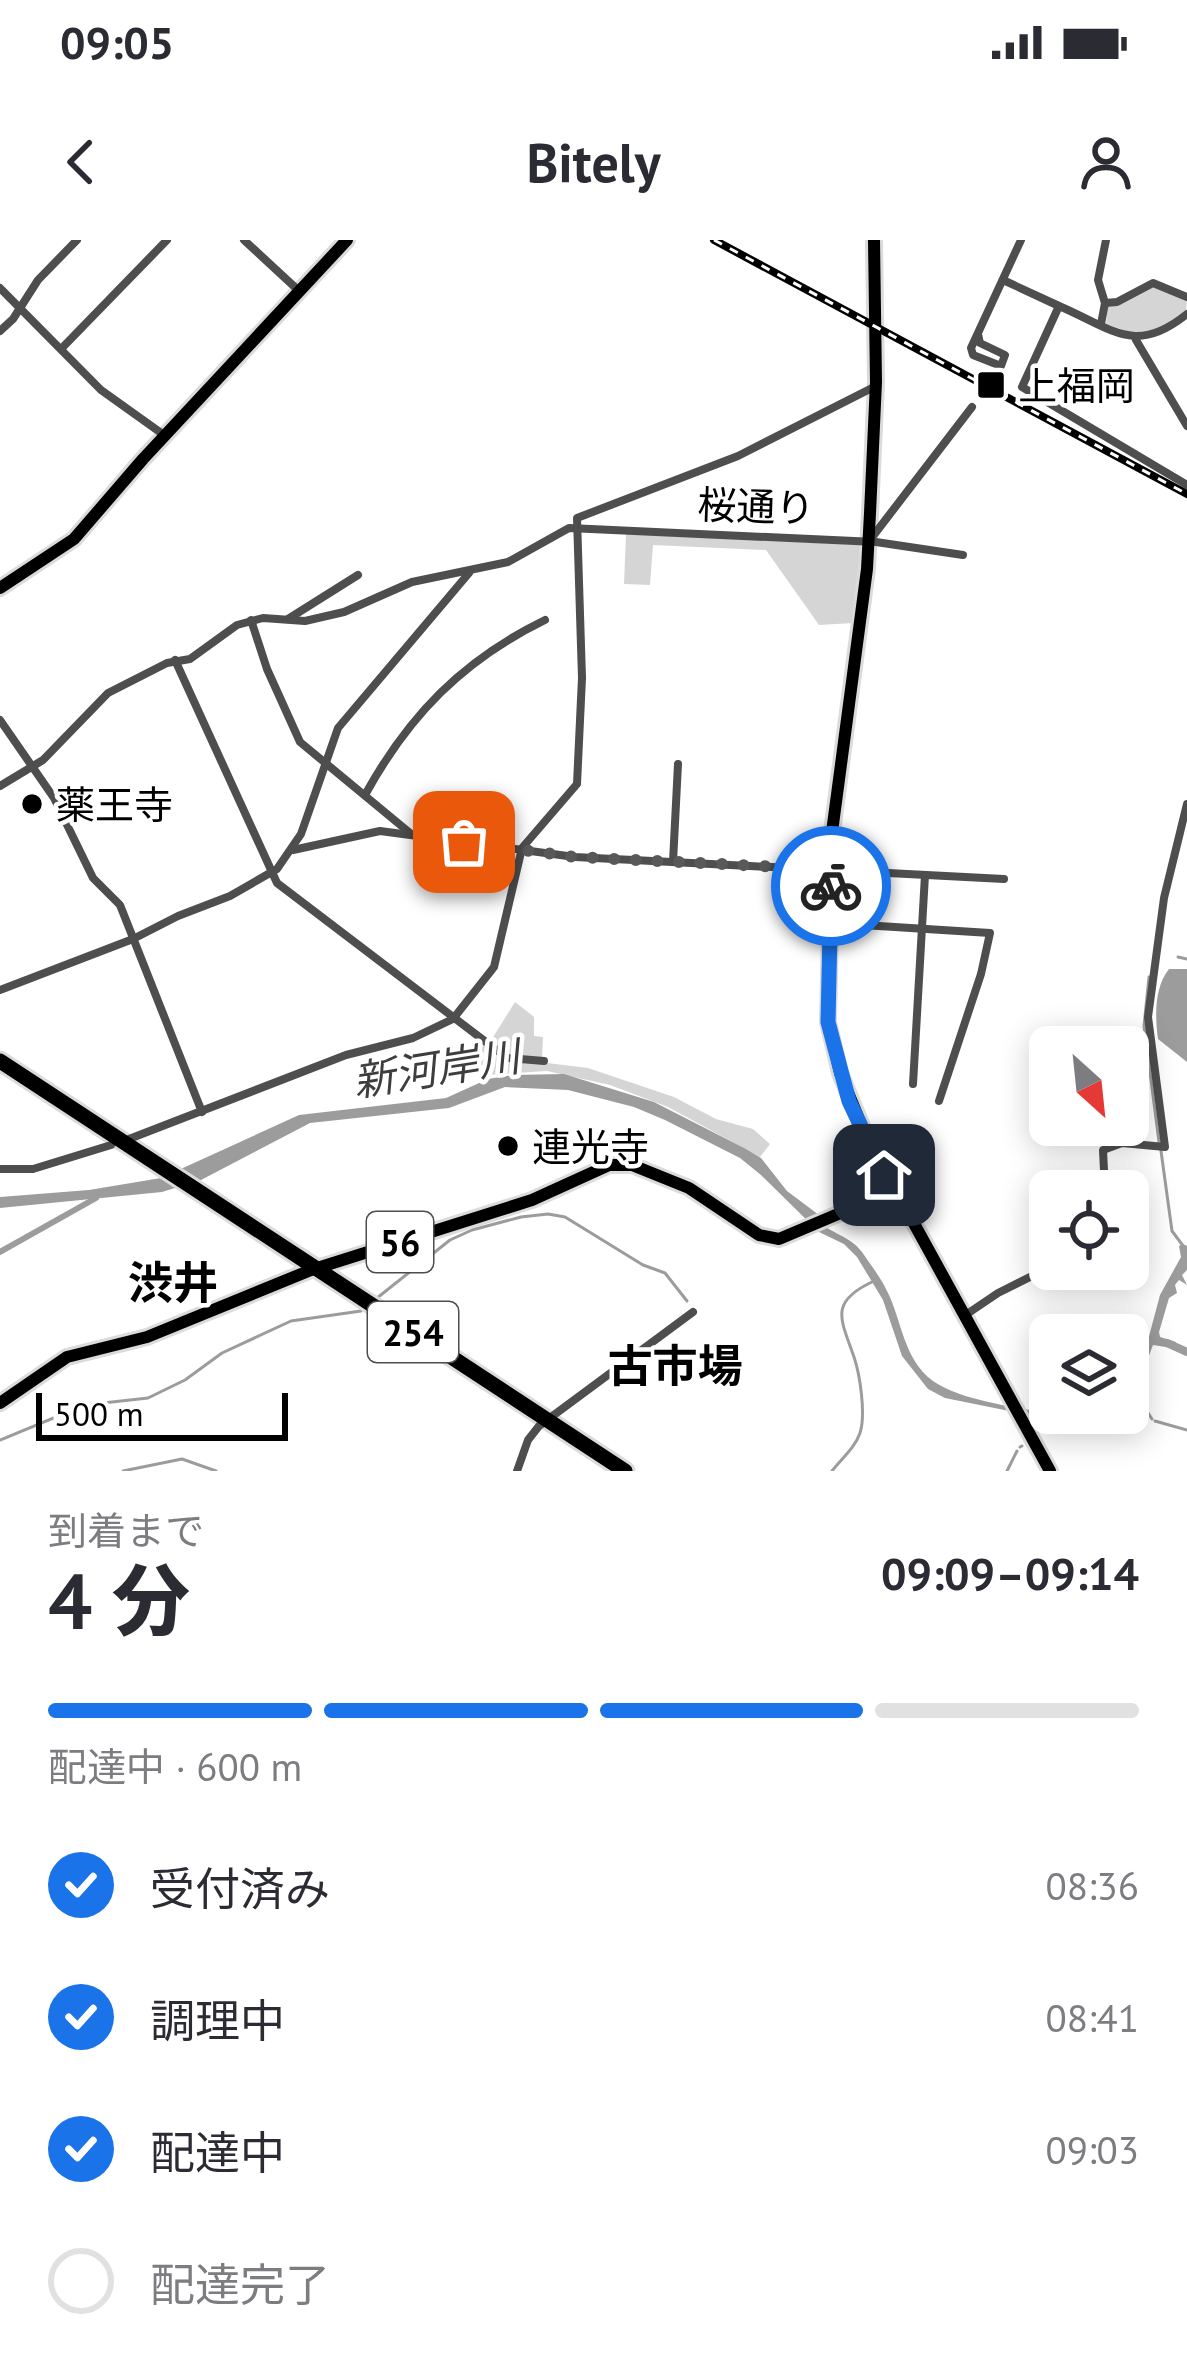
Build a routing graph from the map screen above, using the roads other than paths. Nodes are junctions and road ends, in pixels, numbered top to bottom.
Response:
1 (77, 240) edge
2 (166, 240) edge
3 (244, 240) edge
4 (347, 240) edge
5 (874, 240) edge
6 (1022, 240) edge
7 (1106, 240) edge
8 (1003, 280) junction
9 (0, 289) edge
10 (299, 291) junction
11 (1187, 297) edge
12 (1105, 303) junction
13 (1059, 306) junction
14 (20, 308) junction
15 (1185, 320) edge
16 (1100, 324) junction
17 (0, 331) edge
18 (1136, 338) junction
19 (976, 341) dead end
20 (62, 348) junction
21 (876, 387) junction
22 (972, 407) dead end
23 (1187, 426) edge
24 (165, 436) junction
25 (1187, 485) edge
26 (578, 528) junction
27 (868, 542) junction
28 (963, 555) dead end
29 (469, 573) junction
30 (358, 575) dead end
31 (0, 588) edge
32 (251, 620) junction
33 (286, 620) junction
34 (545, 620) dead end
35 (175, 660) junction
36 (0, 720) edge
37 (325, 762) junction
38 (678, 764) dead end
39 (33, 767) junction
40 (0, 786) edge
41 (365, 795) junction
42 (1187, 803) edge
43 (412, 835) junction
44 (521, 849) junction
45 (293, 850) junction
46 (673, 862) junction
47 (831, 870) junction
48 (272, 873) junction
49 (925, 875) junction
50 (1004, 879) dead end
51 (830, 923) junction
52 (922, 928) junction
53 (134, 939) junction
54 (0, 990) edge
55 (452, 1019) junction
56 (544, 1060) dead end
57 (0, 1063) edge
58 (913, 1084) dead end
59 (939, 1101) dead end
60 (202, 1112) junction
61 (129, 1138) dead end
62 (111, 1145) dead end
63 (159, 1167) junction
64 (0, 1169) edge
65 (1104, 1170) edge
66 (886, 1173) junction
67 (314, 1269) junction
68 (1029, 1278) edge
69 (693, 1312) dead end
70 (964, 1316) junction
71 (0, 1402) edge
72 (546, 1421) junction
73 (518, 1471) edge
74 (622, 1471) edge
75 (1050, 1471) edge

1 - 14 street
2 - 20 street
3 - 10 street
4 - 10 main road
5 - 21 main road
6 - 8 street
7 - 12 street
8 - 13 street
8 - 19 street
9 - 14 street
10 - 24 main road
11 - 12 street
12 - 16 street
13 - 16 street
13 - 25 street
14 - 17 street
14 - 20 street
15 - 18 street
16 - 18 street
18 - 23 street
20 - 24 street
21 - 26 street
21 - 27 main road
22 - 27 street
24 - 31 main road
26 - 27 street, 桜通り
26 - 29 street
26 - 44 street
27 - 28 street, 桜通り
27 - 47 main road
29 - 33 street
29 - 37 street
30 - 33 street
32 - 33 street
32 - 35 street
32 - 37 street
34 - 41 street
35 - 39 street
35 - 48 street
36 - 39 street
37 - 41 street
37 - 45 street
38 - 46 street
39 - 40 street
39 - 53 street
41 - 43 street
42 - 65 street
43 - 44 street
43 - 45 street
44 - 46 street
44 - 55 street
45 - 48 street
46 - 47 street
47 - 49 street
47 - 51 main road
48 - 53 street
48 - 55 street
49 - 50 street
49 - 52 street
51 - 52 street
51 - 66 main road
52 - 58 street
52 - 59 street
53 - 54 street
53 - 60 street
55 - 56 street
55 - 60 street
57 - 63 highway, 254
57 - 63 highway, 254
60 - 61 street
62 - 64 street
63 - 67 highway, 254
66 - 67 main road, 56
66 - 70 main road
67 - 71 main road, 56
67 - 72 highway, 254
68 - 70 street
69 - 72 street
70 - 75 main road
72 - 73 street
72 - 74 highway, 254

